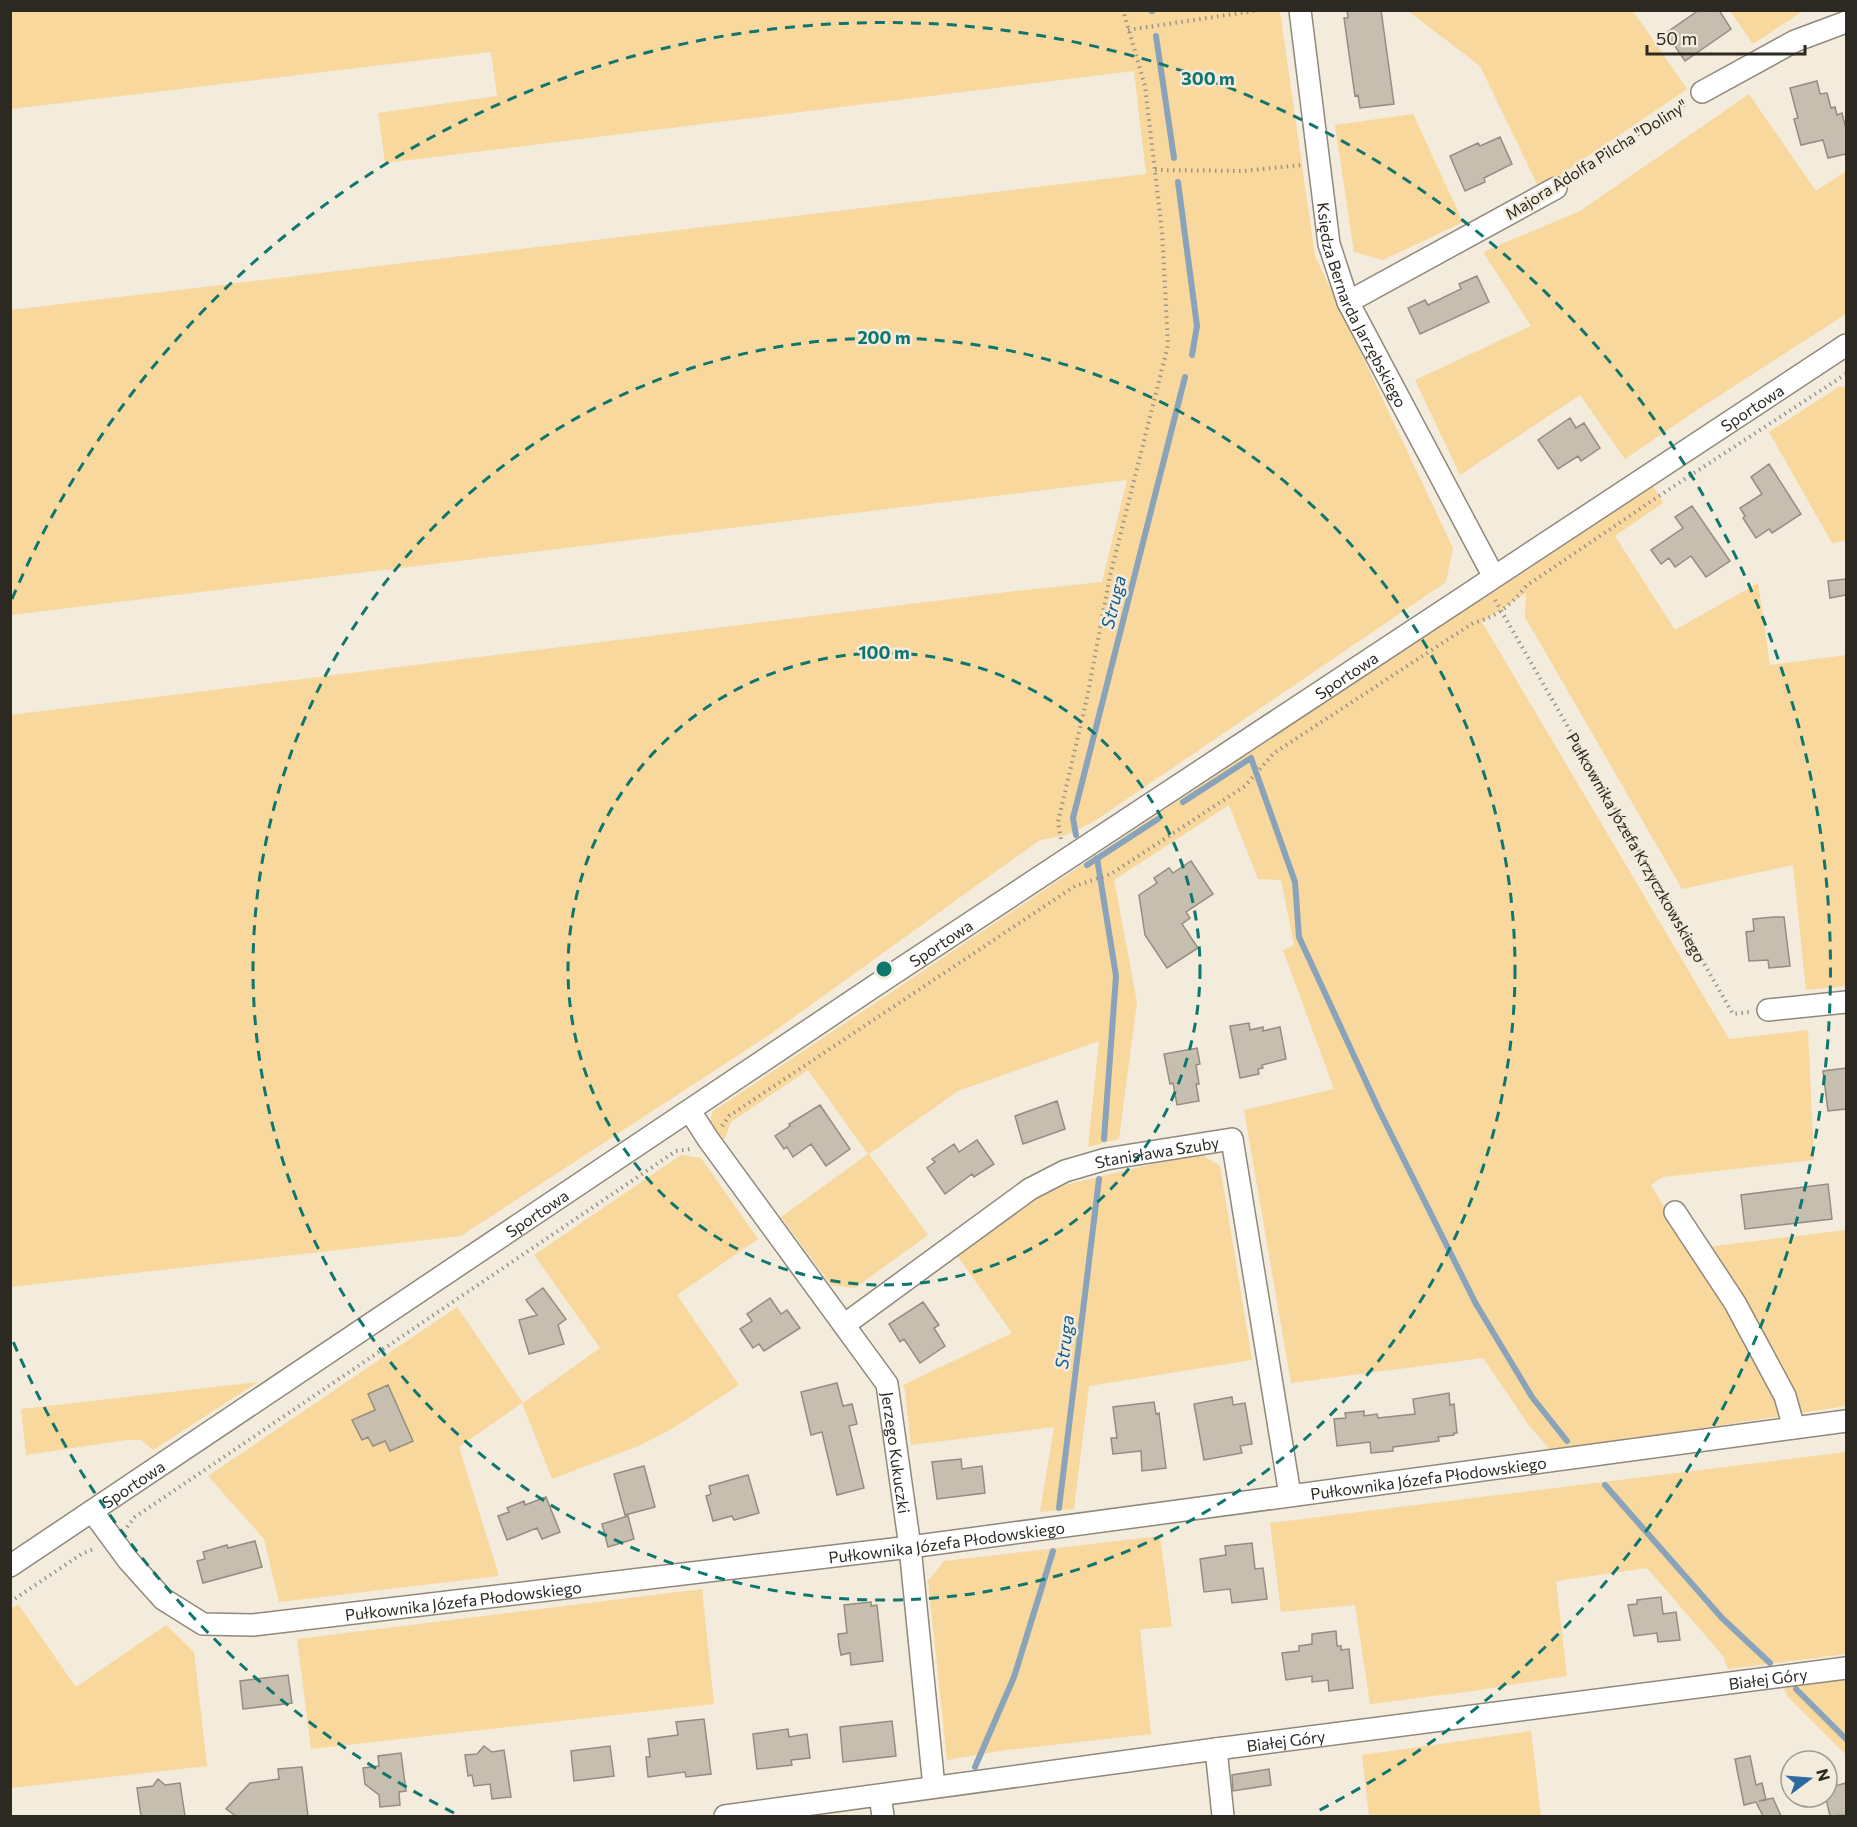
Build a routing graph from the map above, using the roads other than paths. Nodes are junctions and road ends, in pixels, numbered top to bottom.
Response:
1 (1300, 10) edge
2 (1846, 22) edge
3 (1702, 92) road end
4 (1556, 188) road end
5 (1348, 303) junction
6 (1846, 345) edge
7 (1489, 580) junction
8 (1846, 1002) edge
9 (1768, 1010) road end
10 (690, 1111) junction
11 (1675, 1212) dead end
12 (844, 1325) junction
13 (1846, 1421) edge
14 (1794, 1428) junction
15 (1290, 1495) junction
16 (92, 1511) junction
17 (910, 1547) junction
18 (10, 1566) edge
19 (1846, 1668) edge
20 (1216, 1749) junction
21 (934, 1787) junction
22 (881, 1806) edge
23 (725, 1816) edge
24 (1223, 1816) edge

1 - 5 street, Księdza Bernarda Jarzębskiego
2 - 3 street, Majora Adolfa Pilcha "Doliny"
4 - 5 street, Majora Adolfa Pilcha "Doliny"
5 - 7 street, Księdza Bernarda Jarzębskiego
6 - 7 street, Sportowa
7 - 10 street, Sportowa
8 - 9 street
10 - 12 street, Jerzego Kukuczki
10 - 16 street, Sportowa
11 - 14 street
12 - 15 street, Stanisława Szuby
12 - 17 street, Jerzego Kukuczki
13 - 14 street, Pułkownika Józefa Płodowskiego
14 - 15 street, Pułkownika Józefa Płodowskiego
15 - 17 street, Pułkownika Józefa Płodowskiego
16 - 17 street, Pułkownika Józefa Płodowskiego
16 - 18 street, Sportowa
17 - 21 street, Jerzego Kukuczki
19 - 20 street, Białej Góry
20 - 21 street, Białej Góry
20 - 24 street
21 - 22 street, Białej Góry
22 - 23 street, Białej Góry

